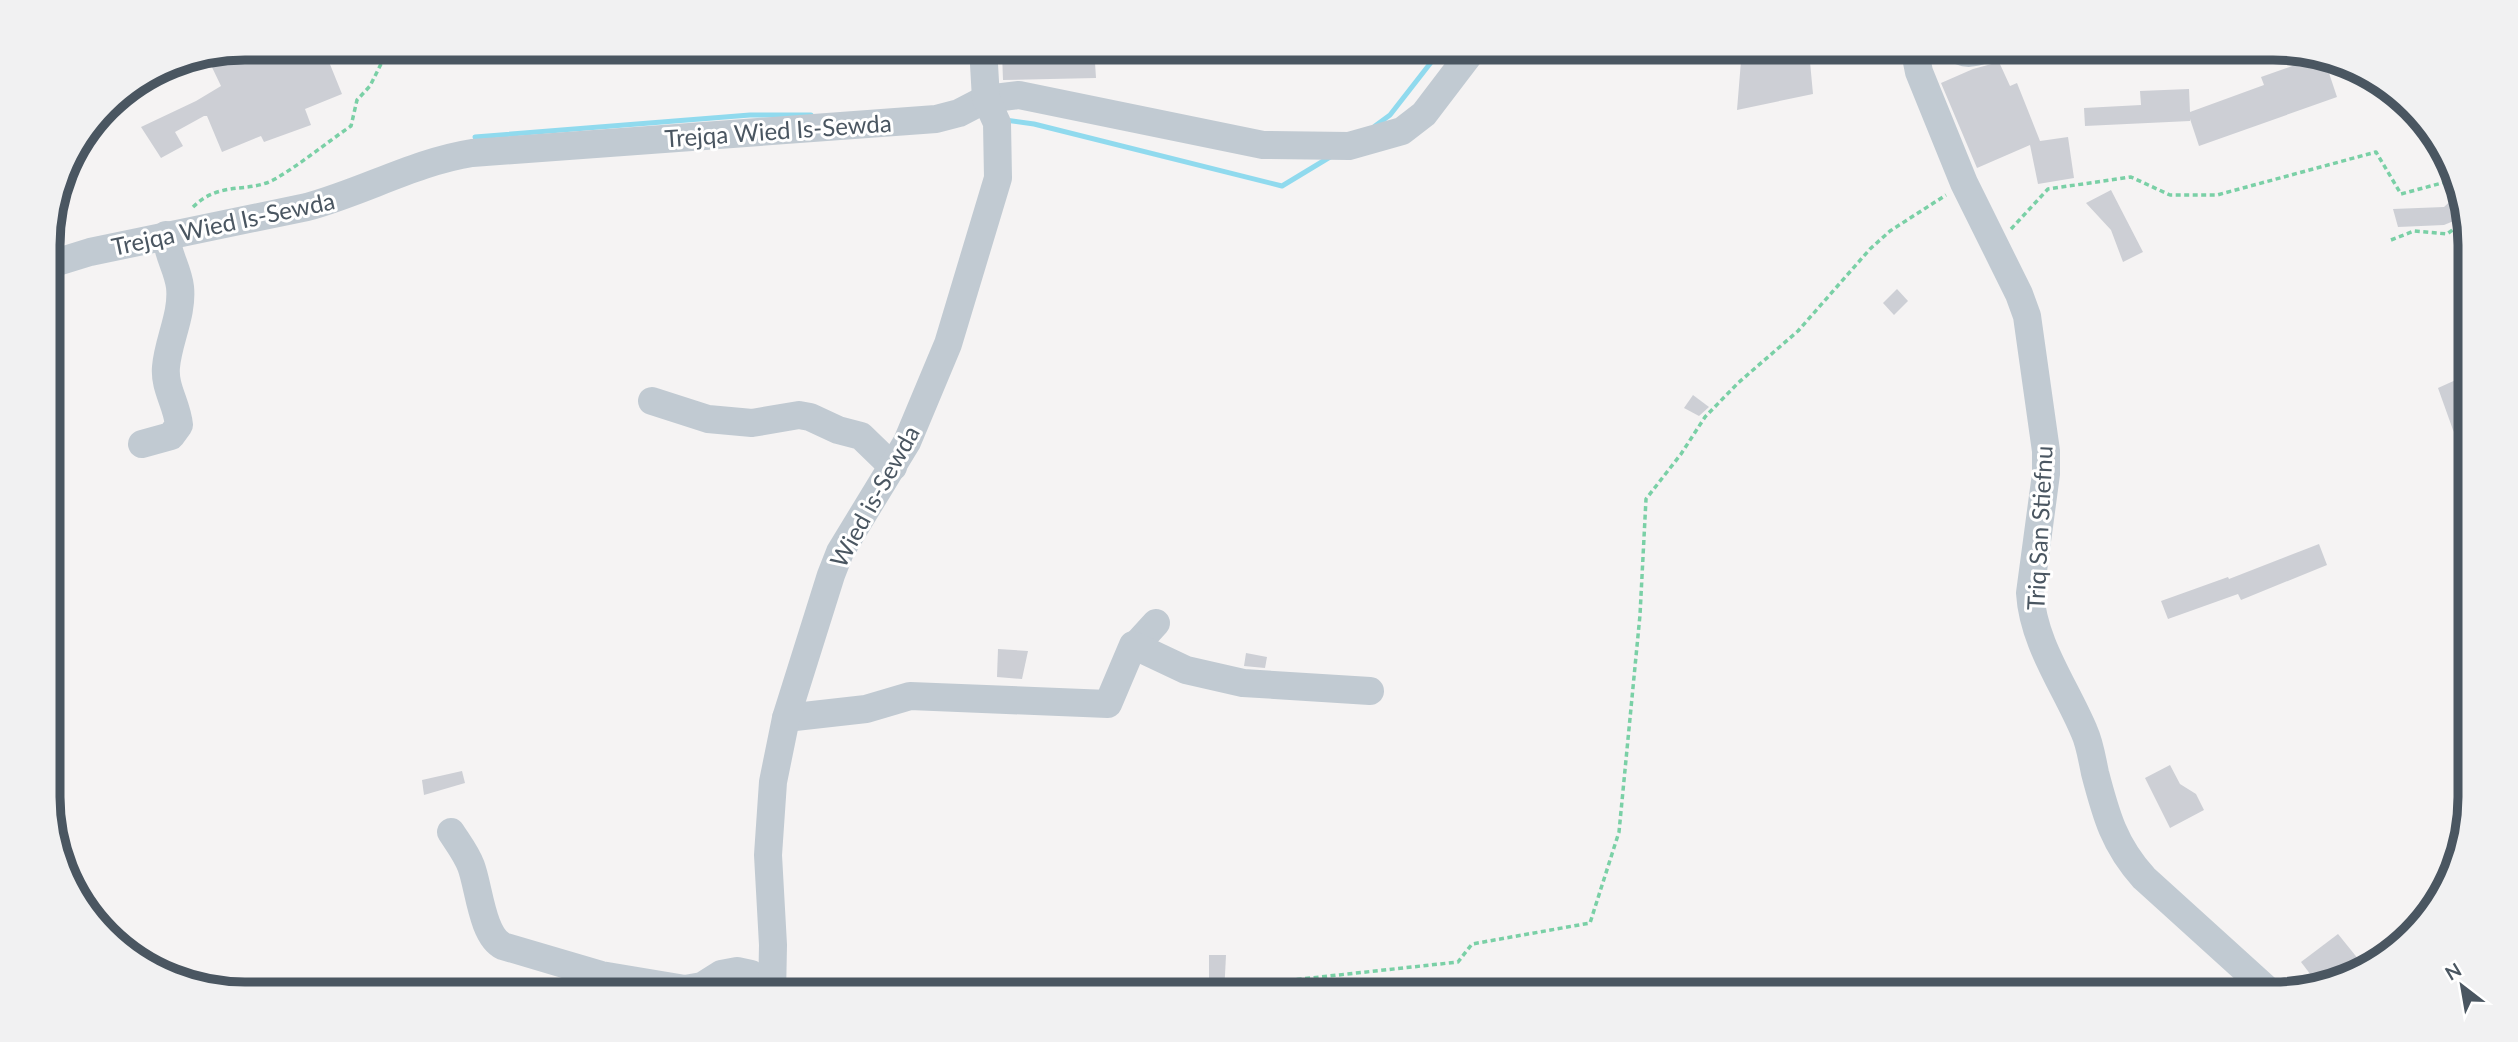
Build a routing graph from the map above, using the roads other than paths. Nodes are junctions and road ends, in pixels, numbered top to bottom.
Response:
1 (984, 60) edge
2 (1465, 60) edge
3 (1917, 60) edge
4 (986, 99) junction
5 (166, 235) junction
6 (60, 261) edge
7 (652, 401) dead end
8 (142, 444) dead end
9 (893, 467) junction
10 (1156, 623) dead end
11 (1135, 646) junction
12 (1370, 691) dead end
13 (786, 718) junction
14 (451, 832) dead end
15 (643, 982) edge
16 (708, 982) edge
17 (760, 982) edge
18 (772, 982) edge
19 (2259, 982) edge

1 - 4 street, Wied is-Sewda
2 - 4 street, Trejqa Wied Is-Sewda
3 - 19 street, Triq San Stiefnu
4 - 5 street, Trejqa Wied Is-Sewda
4 - 9 street, Wied is-Sewda
5 - 6 street, Trejqa Wied Is-Sewda
5 - 8 street
7 - 9 street
9 - 13 street, Wied is-Sewda
10 - 11 street
11 - 12 street
11 - 13 street
13 - 18 street, Wied is-Sewda
14 - 15 street
16 - 17 street

